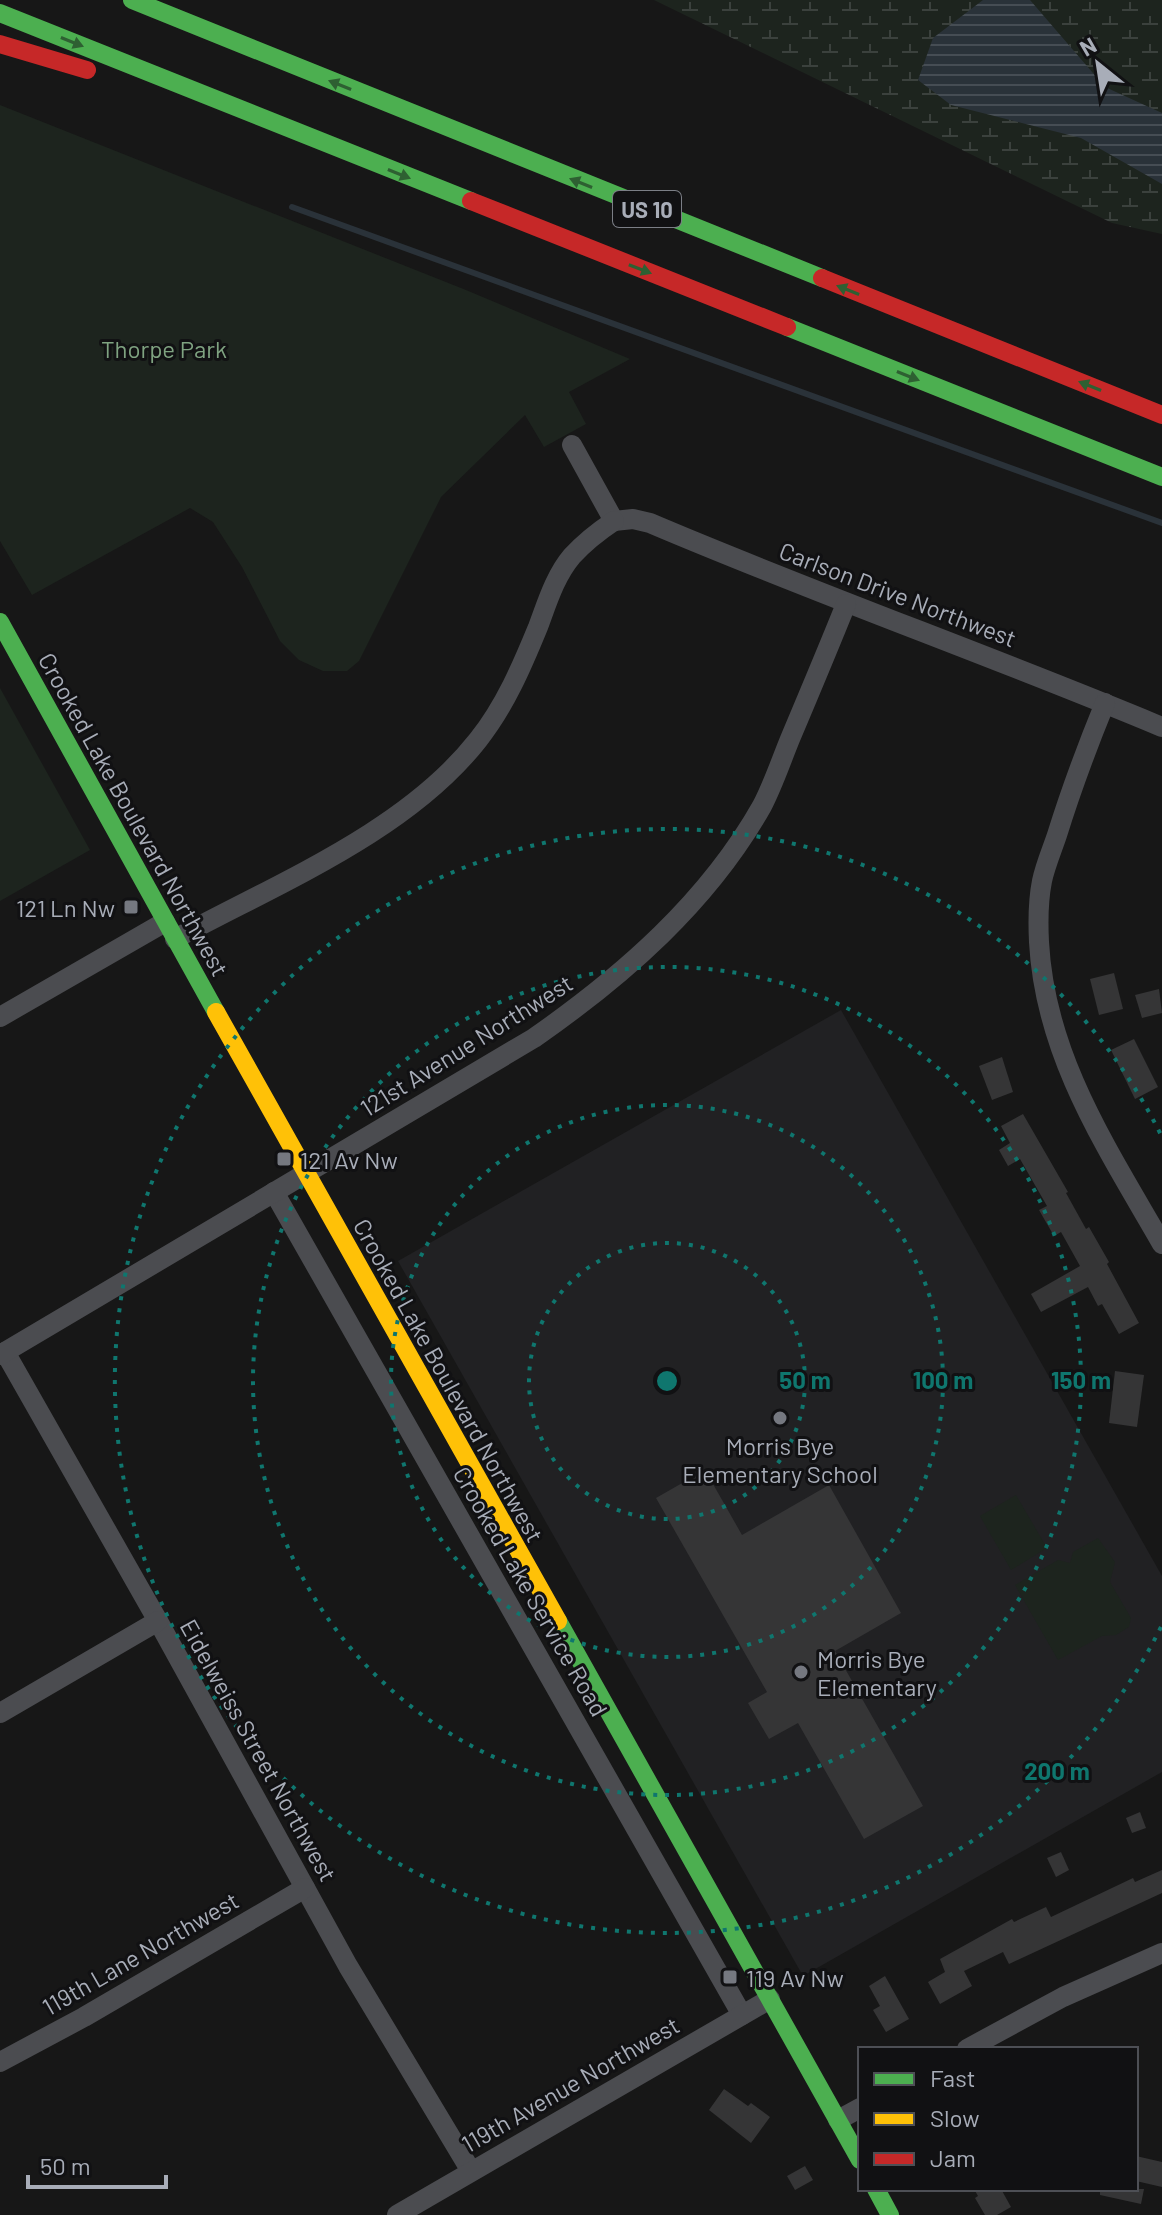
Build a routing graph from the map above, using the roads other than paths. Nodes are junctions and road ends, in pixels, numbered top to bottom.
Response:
1 (132, 0) edge
2 (0, 13) edge
3 (0, 44) edge
4 (103, 76) dead end
5 (172, 101) dead end
6 (326, 145) junction
7 (1162, 415) edge
8 (572, 445) dead end
9 (1162, 477) edge
10 (614, 521) junction
11 (846, 604) junction
12 (0, 622) edge
13 (1105, 703) junction
14 (1162, 727) edge
15 (170, 930) junction
16 (0, 1017) edge
17 (306, 1173) junction
18 (274, 1192) junction
19 (1162, 1244) edge
20 (3, 1354) edge
21 (158, 1621) junction
22 (0, 1713) edge
23 (305, 1888) junction
24 (1162, 1953) edge
25 (770, 1999) junction
26 (742, 2015) junction
27 (971, 2047) edge
28 (0, 2062) edge
29 (858, 2109) edge
30 (838, 2120) junction
31 (858, 2156) edge
32 (471, 2171) junction
33 (877, 2191) edge
34 (397, 2215) edge
35 (890, 2215) edge

7 -> 1 main road, US 10
2 -> 6 main road, US 10
3 - 4 main road
5 - 6 main road
6 -> 9 main road, US 10
8 - 10 street
10 - 11 street, Carlson Drive Northwest
10 - 15 street
11 - 13 street, Carlson Drive Northwest
11 - 17 street, 121st Avenue Northwest
12 - 15 main road, Crooked Lake Boulevard Northwest
13 - 14 street, Carlson Drive Northwest
13 - 19 street
15 - 16 street
15 - 17 main road, Crooked Lake Boulevard Northwest
17 - 18 street, 121st Avenue Northwest
17 - 25 main road, Crooked Lake Boulevard Northwest
18 - 20 street, 121st Avenue Northwest
18 - 26 street, Crooked Lake Service Road
20 - 21 street, Eidelweiss Street Northwest
21 - 22 street
21 - 23 street, Eidelweiss Street Northwest
23 - 28 street, 119th Lane Northwest
23 - 32 street, Eidelweiss Street Northwest
24 - 27 street
25 - 26 street, 119th Avenue Northwest
25 - 30 main road, Crooked Lake Boulevard Northwest
26 - 32 street, 119th Avenue Northwest
29 - 30 street
30 - 31 main road, Crooked Lake Boulevard Northwest
32 - 34 street, 119th Avenue Northwest
33 - 35 main road

